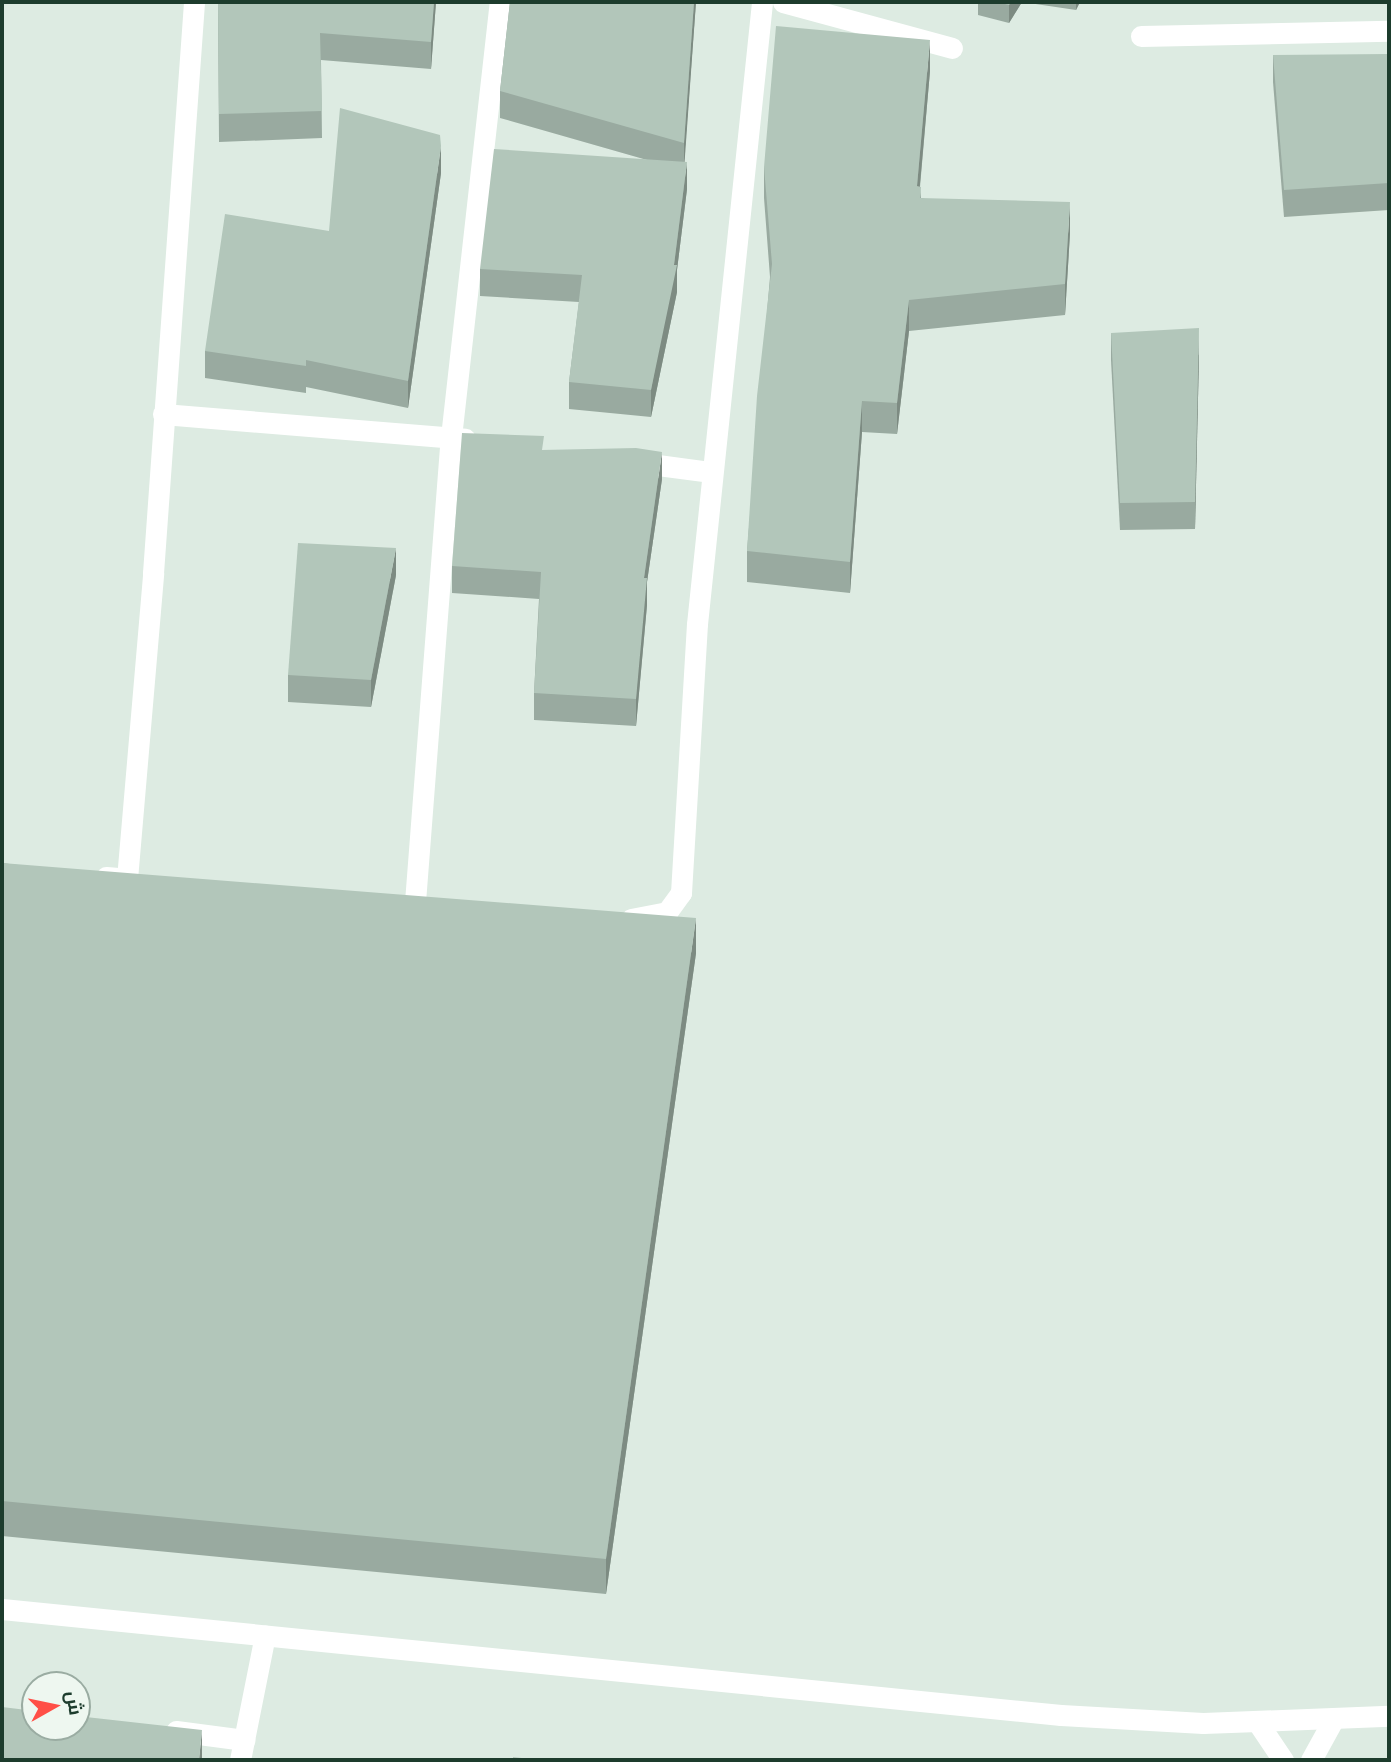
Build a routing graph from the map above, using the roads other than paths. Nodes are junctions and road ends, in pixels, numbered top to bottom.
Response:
1 (194, 2) edge
2 (500, 2) edge
3 (762, 2) edge
4 (783, 2) edge
5 (1389, 30) edge
6 (1141, 36) dead end
7 (952, 47) dead end
8 (163, 414) junction
9 (451, 437) junction
10 (492, 443) edge
11 (615, 459) edge
12 (711, 472) junction
13 (85, 875) edge
14 (127, 879) junction
15 (154, 881) edge
16 (387, 900) edge
17 (415, 902) junction
18 (441, 904) edge
19 (613, 918) edge
20 (2, 1609) edge
21 (265, 1635) junction
22 (1389, 1716) edge
23 (1333, 1720) junction
24 (1258, 1723) junction
25 (154, 1729) edge
26 (242, 1750) edge
27 (1283, 1760) edge
28 (1311, 1760) edge

1 - 8 street
2 - 9 street
3 - 12 street
4 - 7 street
5 - 6 street
8 - 9 street
8 - 14 street
9 - 10 street
9 - 17 street
11 - 12 street
12 - 19 street
13 - 14 street
14 - 15 street
16 - 17 street
17 - 18 street
20 - 21 street
21 - 24 street
21 - 26 street
22 - 23 street
23 - 24 street
23 - 28 street
24 - 27 street
25 - 26 street

